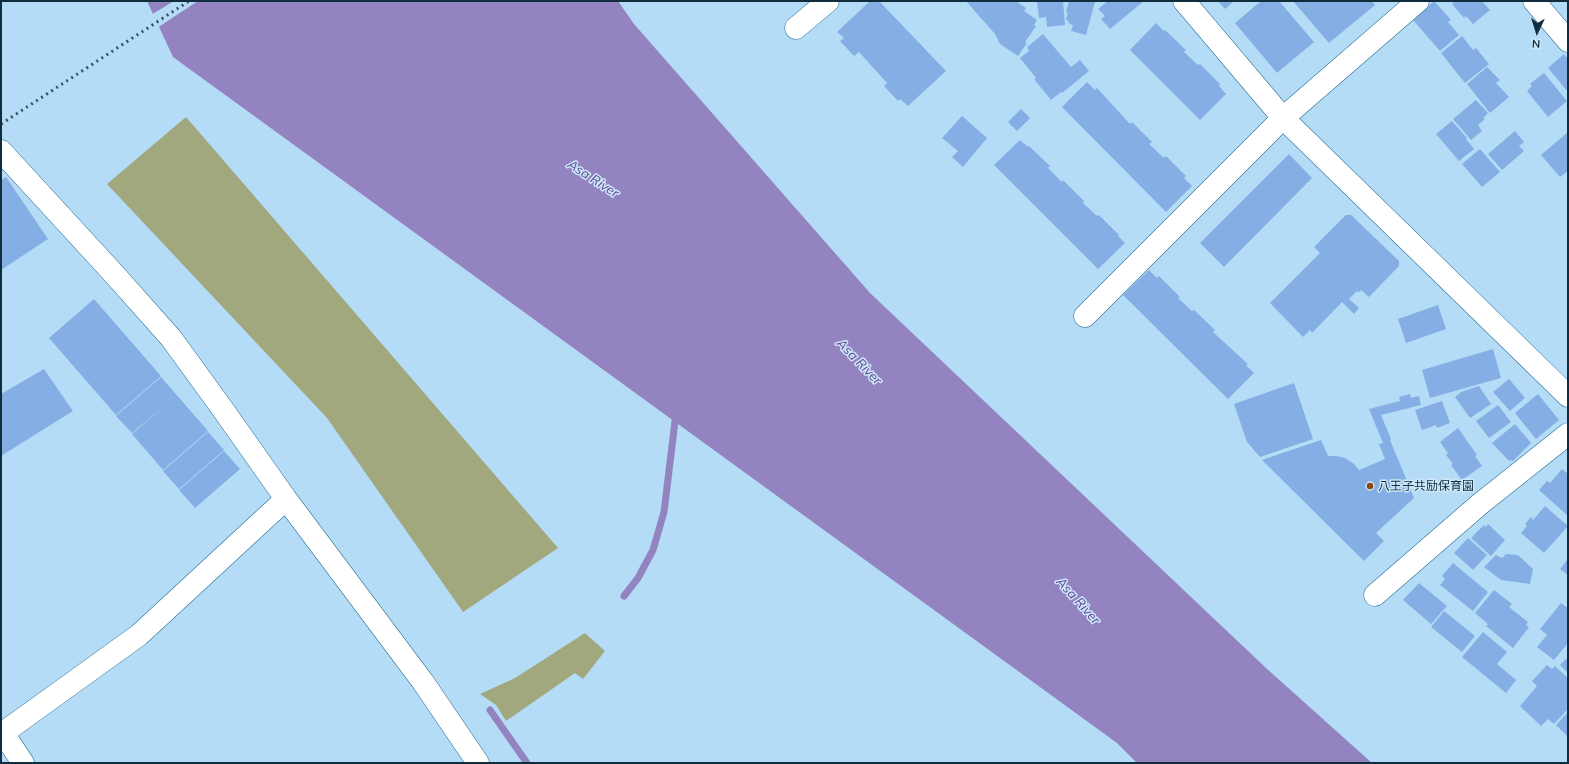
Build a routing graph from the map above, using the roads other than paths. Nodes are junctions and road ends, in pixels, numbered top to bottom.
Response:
1 (828, 1) edge
2 (1184, 1) edge
3 (1418, 1) edge
4 (1534, 1) edge
5 (796, 28) dead end
6 (1568, 41) edge
7 (1283, 118) junction
8 (1, 151) edge
9 (1085, 316) dead end
10 (1568, 396) edge
11 (1568, 434) edge
12 (286, 499) junction
13 (1375, 595) dead end
14 (2, 732) edge
15 (23, 763) edge
16 (478, 763) edge

1 - 5 street
2 - 7 street
3 - 7 street
4 - 6 street
7 - 9 street
7 - 10 street
8 - 12 street
11 - 13 street
12 - 14 street
12 - 16 street
14 - 15 street

